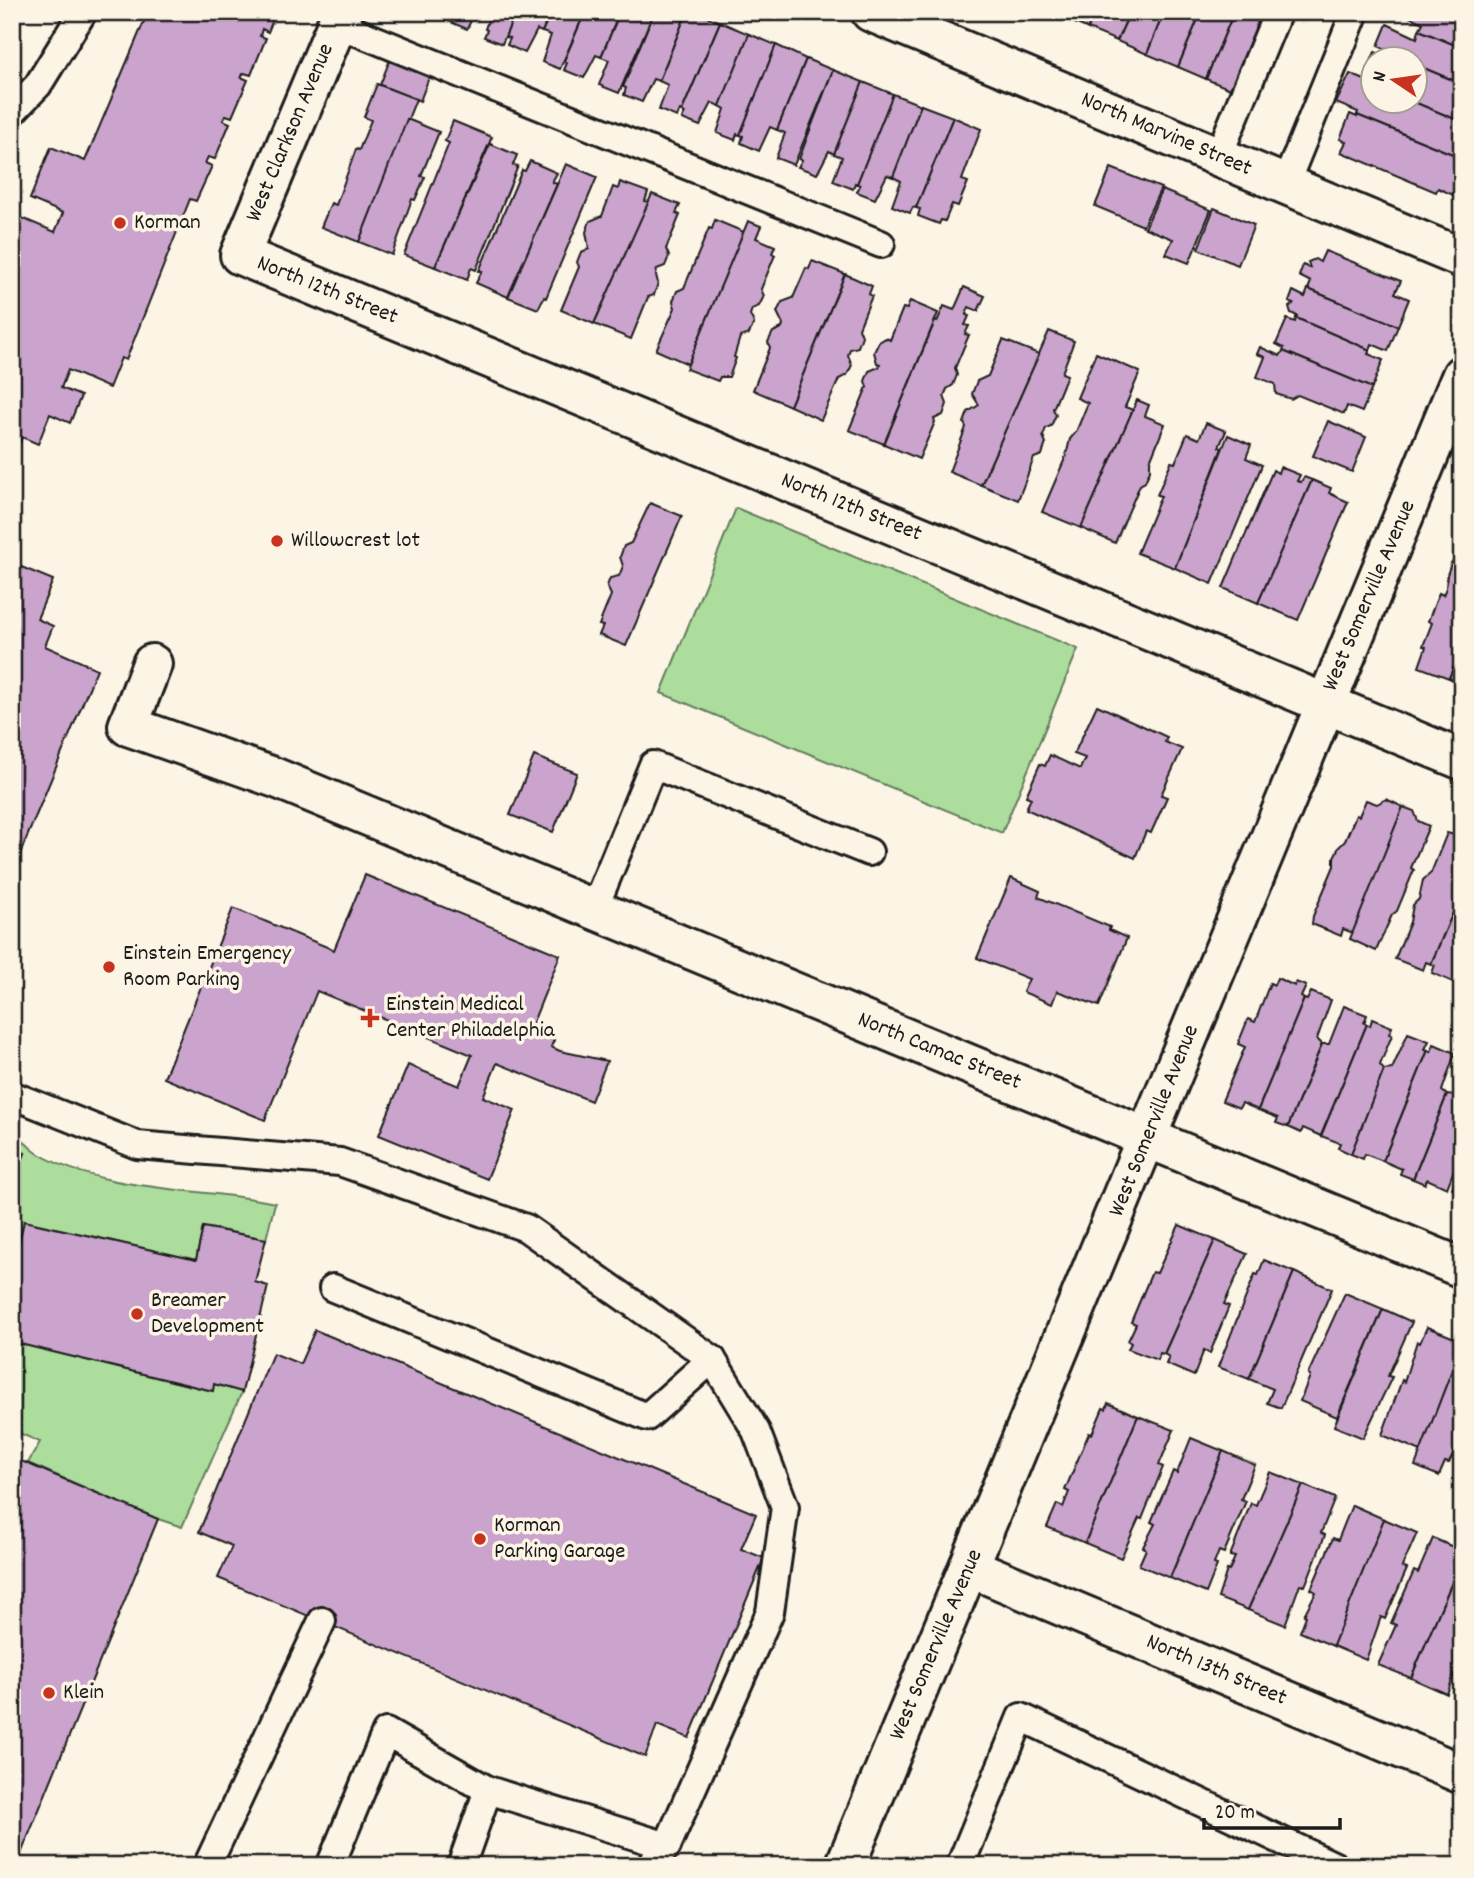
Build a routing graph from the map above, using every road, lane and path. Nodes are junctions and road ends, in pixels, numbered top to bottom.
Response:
1 (83, 12) edge
2 (871, 12) edge
3 (1278, 12) edge
4 (1355, 12) edge
5 (340, 18) edge
6 (12, 112) edge
7 (1218, 157) junction
8 (1285, 185) junction
9 (881, 244) dead end
10 (240, 255) joint
11 (1462, 258) edge
12 (1462, 375) edge
13 (152, 664) dead end
14 (1325, 704) junction
15 (1462, 760) edge
16 (869, 852) dead end
17 (594, 909) junction
18 (12, 1095) edge
19 (1148, 1138) junction
20 (1462, 1268) edge
21 (333, 1288) dead end
22 (712, 1359) junction
23 (969, 1567) junction
24 (322, 1621) dead end
25 (1462, 1774) edge
26 (488, 1790) junction
27 (659, 1856) edge
28 (207, 1866) edge
29 (331, 1866) edge
30 (461, 1866) edge
31 (845, 1866) edge
32 (960, 1866) edge
33 (1335, 1866) edge

1 - 6 lane
2 - 7 street, North Marvine Street
3 - 7 lane
4 - 8 lane
5 - 9 lane
5 - 10 street, West Clarkson Avenue
7 - 8 street, North Marvine Street
8 - 11 street, North Marvine Street
10 - 14 street, North 12th Street
12 - 14 street, West Somerville Avenue
13 - 17 street, North Camac Street
14 - 15 street, North 12th Street
14 - 19 street, West Somerville Avenue
16 - 17 lane
17 - 19 street, North Camac Street
18 - 22 lane
19 - 20 street, North Camac Street
19 - 23 street, West Somerville Avenue
21 - 22 lane
22 - 27 lane
23 - 25 street, North 13th Street
23 - 31 street, West Somerville Avenue
24 - 28 lane
26 - 27 lane
26 - 29 lane
26 - 30 lane
32 - 33 lane

